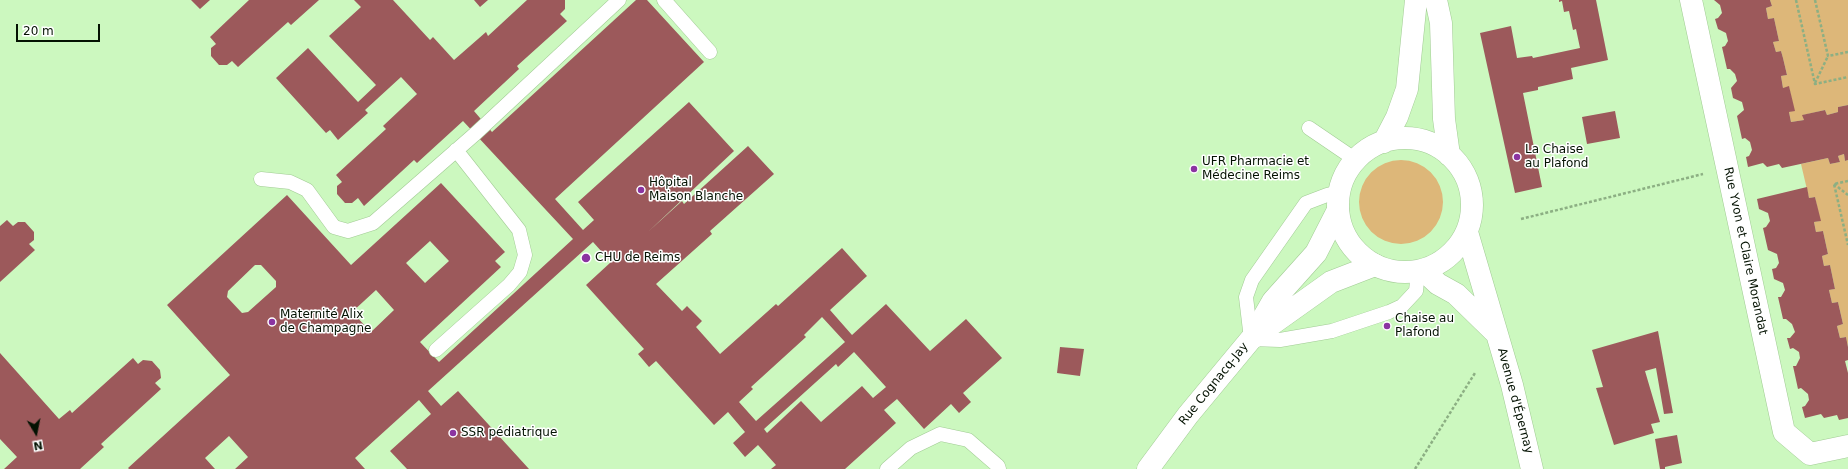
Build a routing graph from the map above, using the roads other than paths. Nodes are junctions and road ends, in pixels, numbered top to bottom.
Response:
1 (619, 0) edge
2 (664, 0) edge
3 (1416, 0) edge
4 (1436, 0) edge
5 (1691, 0) edge
6 (710, 52) dead end
7 (1309, 128) dead end
8 (1384, 142) junction
9 (456, 150) junction
10 (1449, 154) junction
11 (1356, 160) junction
12 (261, 179) dead end
13 (1339, 201) junction
14 (1467, 232) junction
15 (1375, 265) junction
16 (1420, 271) junction
17 (1497, 334) junction
18 (1251, 339) junction
19 (436, 350) dead end
20 (1848, 446) edge
21 (887, 469) edge
22 (999, 469) edge
23 (1148, 469) edge
24 (1532, 469) edge

1 - 9 lane
2 - 6 lane
3 - 8 main road
4 - 10 main road
5 - 20 main road, Rue Yvon et Claire Morandat
7 - 11 lane
8 - 10 main road
8 - 11 main road
9 - 12 lane
9 - 19 lane
10 - 14 main road
11 - 13 main road
13 - 15 main road
13 - 18 main road
13 - 18 lane
14 - 16 main road
14 - 17 main road, Avenue d'Épernay
15 - 16 main road
15 - 18 main road, Rue Cognacq-Jay
16 - 17 main road
16 - 18 lane
17 - 24 main road, Avenue d'Épernay
18 - 23 main road, Rue Cognacq-Jay
21 - 22 lane

